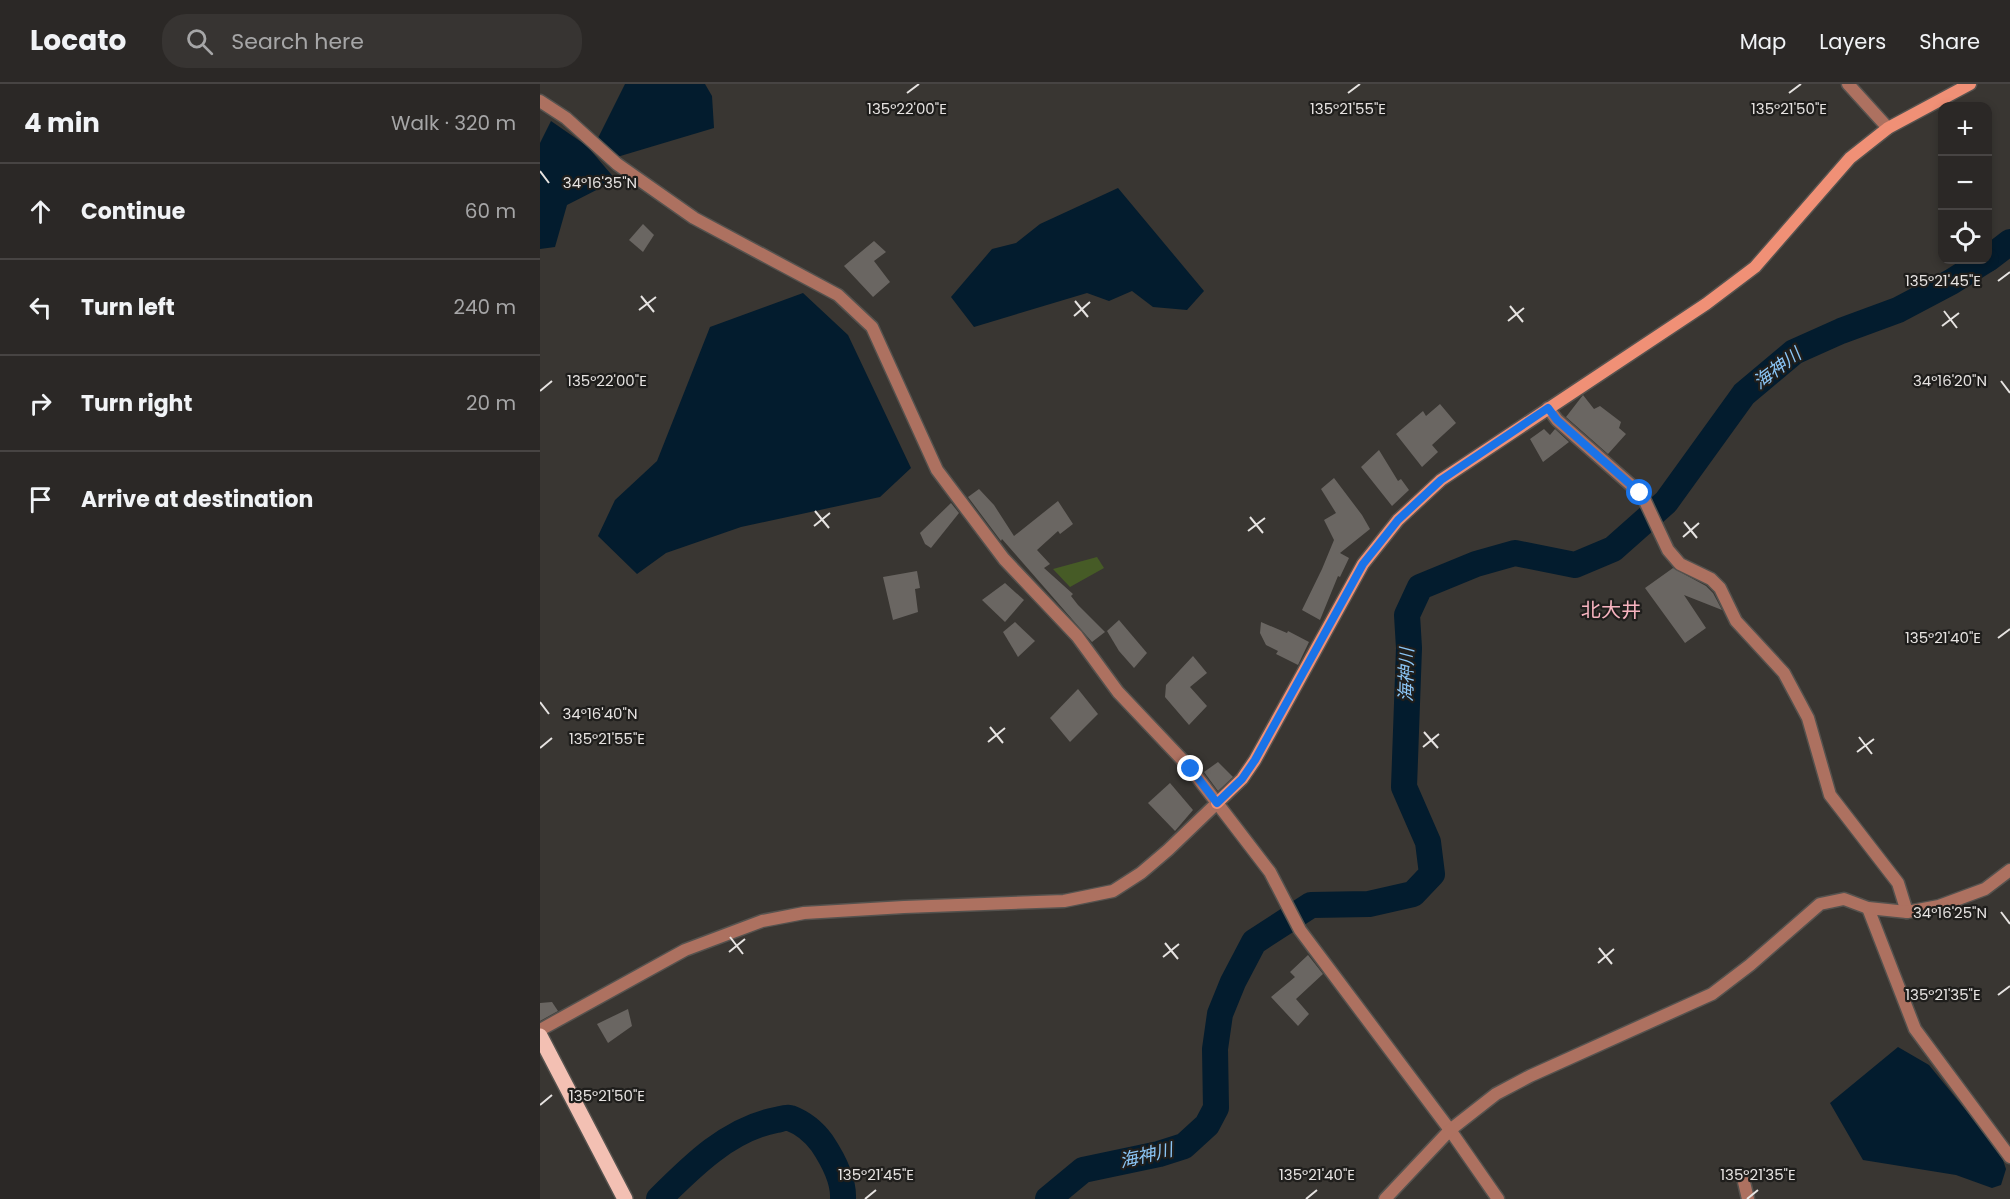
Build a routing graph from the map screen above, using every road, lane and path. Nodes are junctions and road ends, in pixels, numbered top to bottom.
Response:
1 (1848, 84) edge
2 (1970, 84) edge
3 (540, 101) edge
4 (1888, 128) junction
5 (1548, 408) junction
6 (1217, 803) junction
7 (2010, 870) edge
8 (1868, 908) junction
9 (1907, 912) junction
10 (540, 1030) edge
11 (540, 1036) edge
12 (1450, 1130) junction
13 (2010, 1157) edge
14 (1744, 1182) dead end
15 (625, 1199) edge
16 (1385, 1199) edge
17 (1498, 1199) edge
18 (1748, 1199) edge

1 - 4 street
2 - 4 street
3 - 6 street
4 - 5 street
5 - 6 street
5 - 9 street
6 - 10 street
6 - 12 street
7 - 9 street
8 - 9 street
8 - 12 street
8 - 13 street
11 - 15 main road
12 - 16 street
12 - 17 street
14 - 18 street

